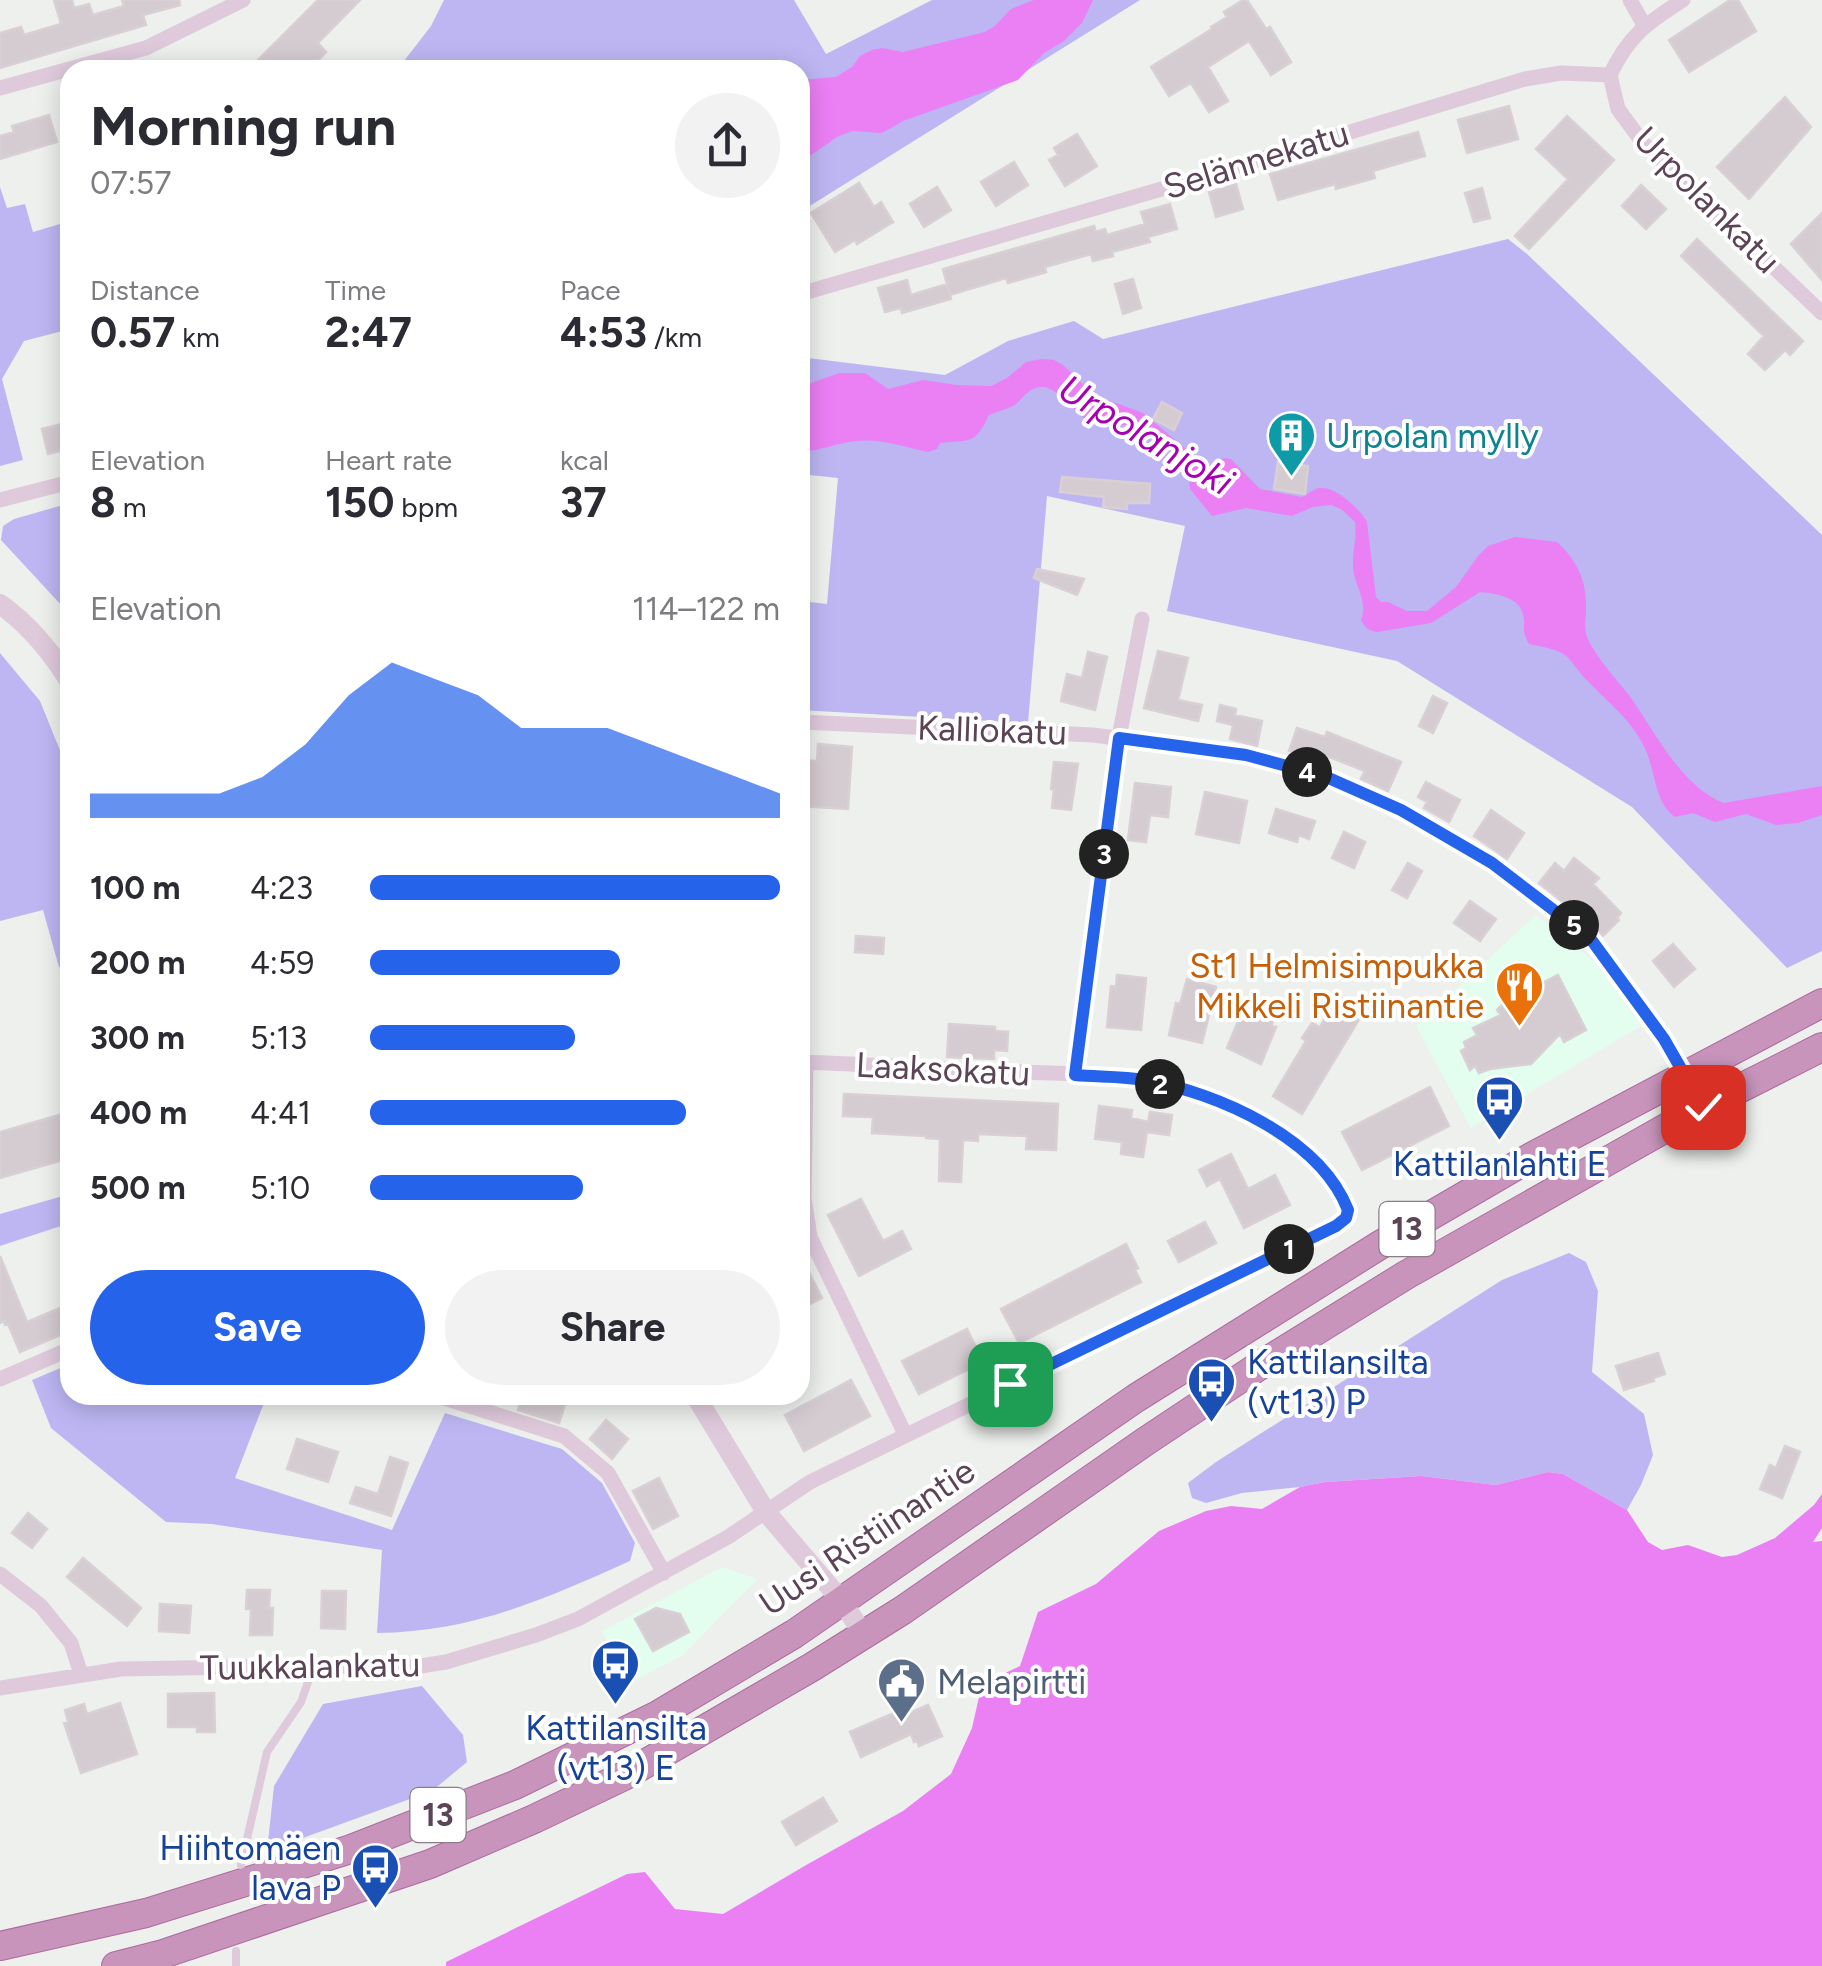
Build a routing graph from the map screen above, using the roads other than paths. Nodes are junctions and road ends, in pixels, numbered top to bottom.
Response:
1 (243, 0) edge
2 (1630, 0) edge
3 (1684, 0) edge
4 (1644, 26) junction
5 (102, 60) edge
6 (60, 72) edge
7 (1610, 75) junction
8 (0, 88) edge
9 (810, 291) edge
10 (1822, 313) edge
11 (60, 485) edge
12 (0, 500) edge
13 (0, 604) edge
14 (1142, 619) dead end
15 (60, 666) edge
16 (810, 722) edge
17 (1119, 738) junction
18 (1822, 1003) edge
19 (1822, 1047) edge
20 (810, 1062) edge
21 (1075, 1075) junction
22 (1686, 1075) junction
23 (1703, 1107) junction
24 (1345, 1201) joint
25 (810, 1237) edge
26 (60, 1353) edge
27 (0, 1379) edge
28 (466, 1405) edge
29 (701, 1405) edge
30 (905, 1434) junction
31 (766, 1512) junction
32 (664, 1572) junction
33 (0, 1574) edge
34 (841, 1600) junction
35 (864, 1635) junction
36 (308, 1666) junction
37 (81, 1674) junction
38 (0, 1688) edge
39 (241, 1865) dead end
40 (0, 1946) edge
41 (236, 1952) dead end
42 (116, 1966) edge
43 (236, 1966) edge

1 - 5 street
2 - 4 street
3 - 4 street
4 - 7 street
6 - 8 street
7 - 9 street, Selännekatu
7 - 10 street, Urpolankatu
11 - 12 street
13 - 15 street
14 - 17 street
16 - 17 street, Kalliokatu
17 - 21 street
17 - 22 street, Kalliokatu
18 - 22 highway, Uusi Ristiinantie / 13
19 - 23 highway, 13
20 - 21 street, Laaksokatu
21 - 24 street, Laaksokatu
22 - 23 street, Kalliokatu
22 - 34 highway, Uusi Ristiinantie / 13
23 - 35 highway, 13
24 - 30 street, Tuukkalankatu
25 - 30 street
26 - 27 street
28 - 32 street
29 - 31 street
30 - 31 street, Tuukkalankatu
31 - 32 street, Tuukkalankatu
31 - 34 street
32 - 36 street, Tuukkalankatu
33 - 37 street
34 - 35 street
34 - 40 highway, Uusi Ristiinantie / 13
35 - 42 highway, 13
36 - 37 street, Tuukkalankatu
36 - 39 lane
37 - 38 street, Tuukkalankatu
41 - 43 lane

